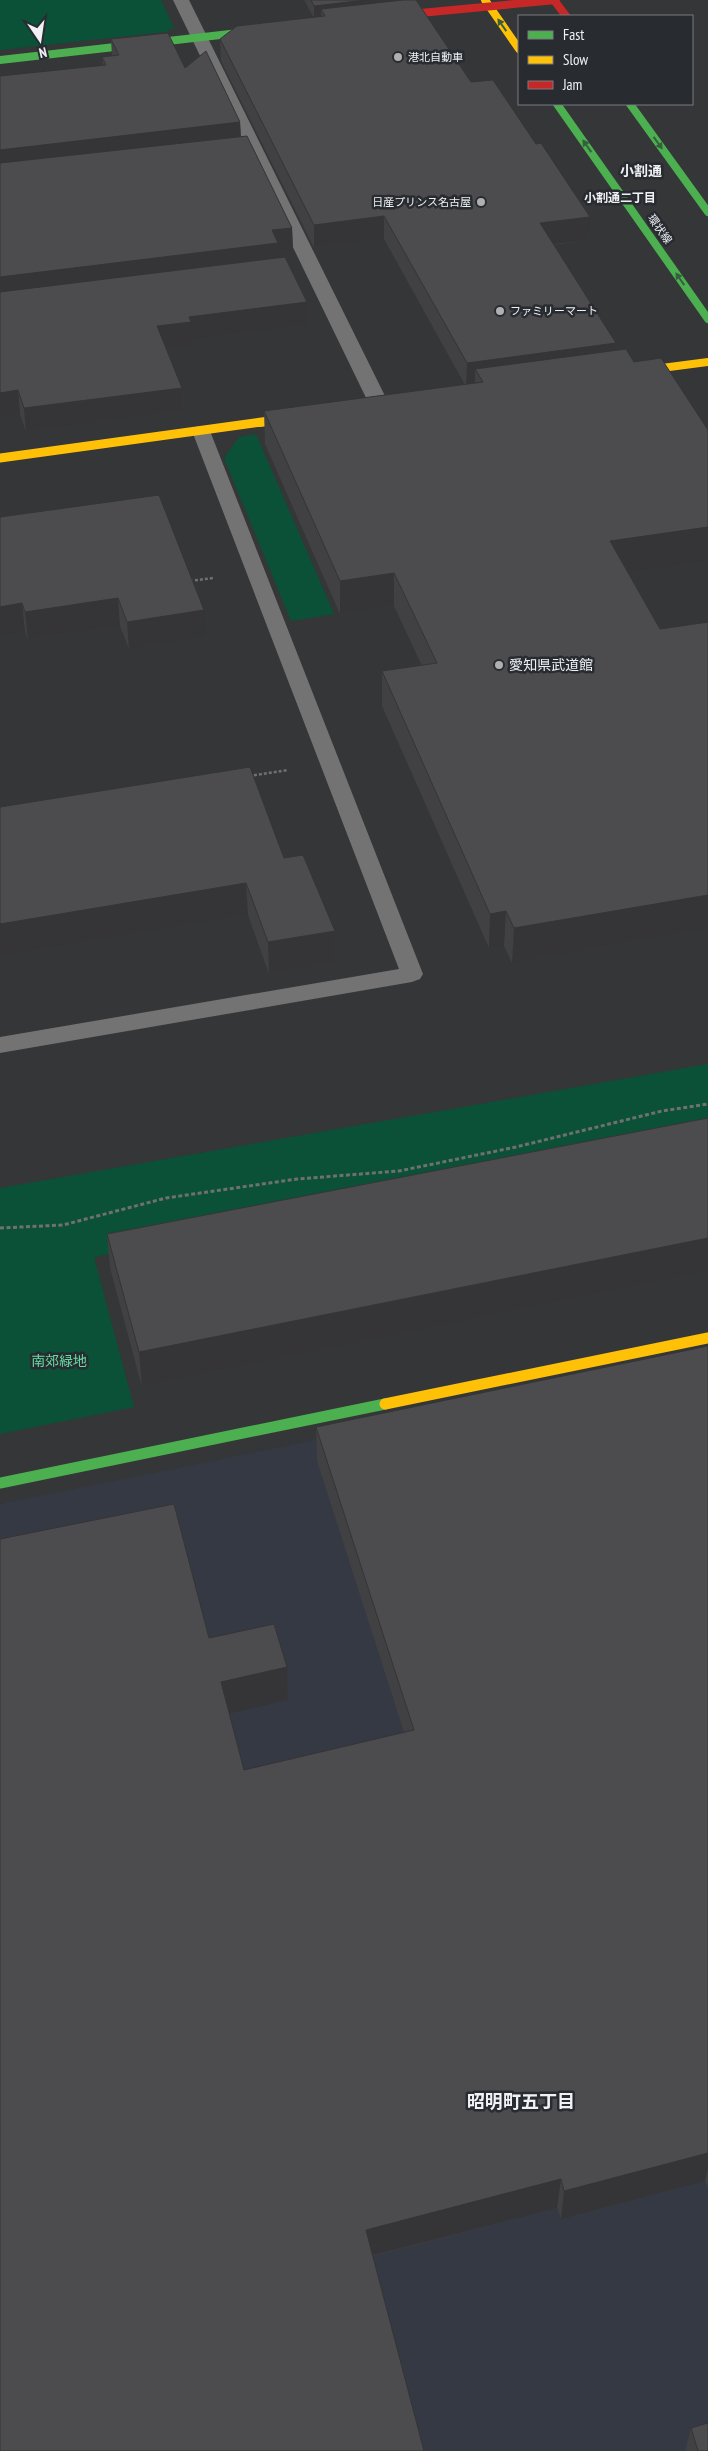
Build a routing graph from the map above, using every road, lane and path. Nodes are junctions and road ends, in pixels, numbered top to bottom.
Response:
1 (181, 0) edge
2 (555, 0) edge
3 (487, 3) edge
4 (565, 15) edge
5 (373, 18) edge
6 (276, 29) edge
7 (199, 37) junction
8 (518, 48) edge
9 (0, 60) edge
10 (558, 105) edge
11 (631, 105) edge
12 (255, 150) junction
13 (235, 152) edge
14 (708, 212) edge
15 (313, 269) junction
16 (293, 271) edge
17 (708, 320) edge
18 (708, 362) edge
19 (621, 373) edge
20 (380, 406) edge
21 (314, 415) edge
22 (201, 431) junction
23 (0, 458) edge
24 (256, 572) junction
25 (187, 582) edge
26 (330, 763) junction
27 (243, 777) edge
28 (0, 1045) edge
29 (708, 1104) edge
30 (0, 1228) edge
31 (708, 1338) edge
32 (0, 1483) edge

1 - 7 street
2 - 3 street
2 - 4 street
3 - 5 street
8 -> 3 street
6 - 7 street
7 - 9 street
7 - 12 street
17 -> 10 street, 環状線
11 -> 14 street
12 - 13 street
12 - 15 street
15 - 16 street
15 - 20 street
18 - 19 street
21 - 22 street
22 - 23 street
22 - 24 lane
24 - 25 path
24 - 26 lane
26 - 27 path
26 - 28 lane
29 - 30 path
31 - 32 street

